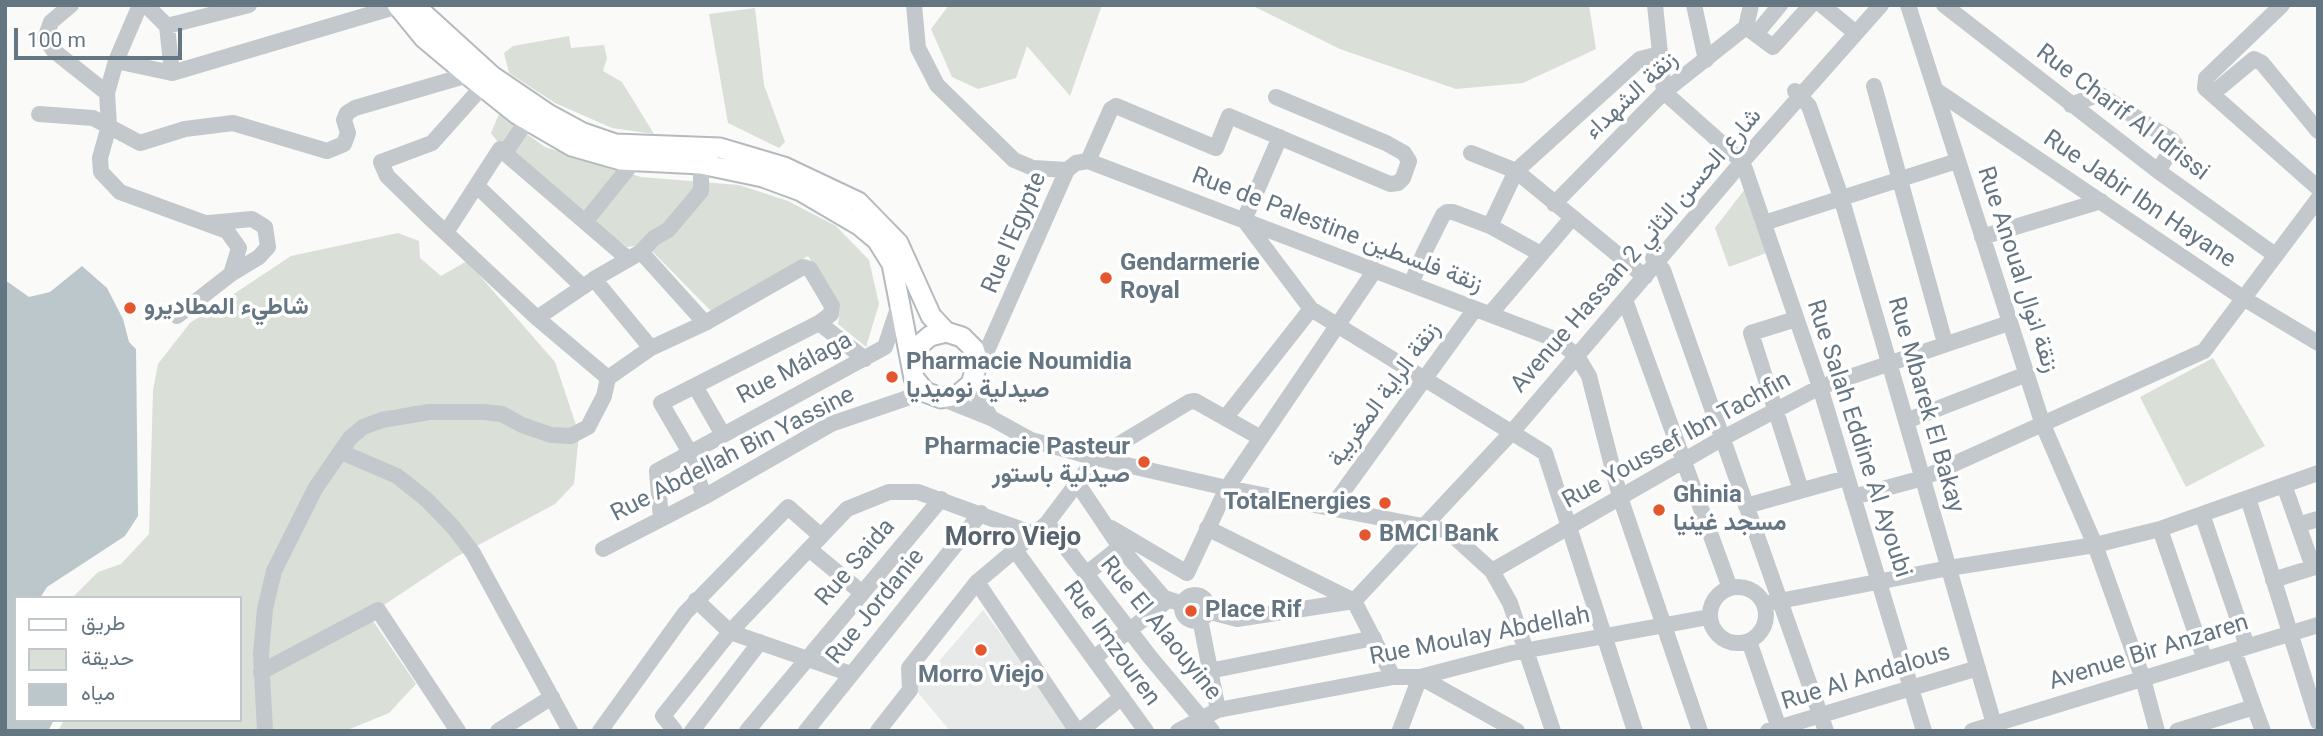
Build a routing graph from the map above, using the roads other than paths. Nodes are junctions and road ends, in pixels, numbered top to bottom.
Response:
1 (71, 5) edge
2 (140, 5) edge
3 (146, 5) edge
4 (249, 5) edge
5 (914, 5) edge
6 (1655, 5) edge
7 (1695, 5) edge
8 (1780, 5) edge
9 (1811, 5) edge
10 (1822, 5) edge
11 (1871, 5) edge
12 (1881, 5) edge
13 (1944, 5) edge
14 (2282, 5) edge
15 (1751, 6) edge
16 (1911, 6) edge
17 (394, 7) edge
18 (166, 26) junction
19 (1851, 29) junction
20 (1751, 30) junction
21 (1660, 54) junction
22 (1706, 60) junction
23 (116, 61) junction
24 (172, 73) junction
25 (481, 79) junction
26 (1874, 86) dead end
27 (2208, 91) junction
28 (1664, 92) junction
29 (1937, 92) junction
30 (107, 93) junction
31 (1798, 94) junction
32 (1276, 97) dead end
33 (2071, 105) junction
34 (39, 114) dead end
35 (527, 120) junction
36 (109, 126) junction
37 (2318, 131) edge
38 (1280, 136) junction
39 (505, 153) junction
40 (1471, 153) dead end
41 (1739, 160) junction
42 (634, 161) junction
43 (1957, 162) junction
44 (701, 164) junction
45 (1077, 165) junction
46 (1516, 171) junction
47 (2158, 171) junction
48 (1899, 180) junction
49 (478, 187) junction
50 (1840, 197) junction
51 (2317, 199) edge
52 (2101, 201) junction
53 (1553, 204) junction
54 (1572, 218) junction
55 (1244, 220) junction
56 (585, 222) junction
57 (207, 223) junction
58 (1764, 223) junction
59 (1490, 226) junction
60 (447, 231) junction
61 (1983, 237) junction
62 (1539, 253) junction
63 (634, 255) junction
64 (2276, 255) junction
65 (1655, 260) junction
66 (1375, 270) junction
67 (231, 274) junction
68 (1642, 275) junction
69 (589, 283) junction
70 (1411, 284) junction
71 (2243, 298) junction
72 (1625, 300) junction
73 (898, 308) junction
74 (1311, 309) junction
75 (1483, 311) junction
76 (177, 316) dead end
77 (537, 318) junction
78 (1796, 318) junction
79 (705, 323) junction
80 (2009, 323) junction
81 (819, 324) junction
82 (1000, 325) junction
83 (1338, 326) junction
84 (954, 335) junction
85 (1945, 343) junction
86 (2318, 343) edge
87 (651, 348) junction
88 (1575, 352) junction
89 (865, 359) junction
90 (912, 363) junction
91 (1888, 363) junction
92 (2027, 374) junction
93 (608, 378) junction
94 (974, 379) junction
95 (1425, 379) junction
96 (695, 386) junction
97 (1820, 387) junction
98 (933, 395) junction
99 (1774, 411) junction
100 (1226, 417) junction
101 (991, 418) junction
102 (1906, 421) junction
103 (2043, 425) junction
104 (1508, 429) junction
105 (722, 433) junction
106 (1259, 437) junction
107 (1723, 438) junction
108 (341, 452) junction
109 (689, 452) junction
110 (1096, 458) junction
111 (1684, 460) junction
112 (2318, 473) edge
113 (1846, 478) junction
114 (1923, 478) junction
115 (1077, 483) junction
116 (2284, 485) junction
117 (1227, 488) junction
118 (1801, 490) junction
119 (704, 497) junction
120 (1620, 497) junction
121 (1853, 497) junction
122 (2248, 498) junction
123 (942, 499) junction
124 (1746, 506) junction
125 (1331, 508) junction
126 (981, 513) junction
127 (2202, 514) junction
128 (661, 519) junction
129 (2318, 519) edge
130 (2298, 524) junction
131 (1424, 525) junction
132 (1106, 526) junction
133 (1569, 527) junction
134 (1207, 528) junction
135 (1041, 529) junction
136 (2160, 529) junction
137 (821, 536) junction
138 (2095, 545) junction
139 (1120, 547) junction
140 (603, 548) dead end
141 (809, 549) junction
142 (1015, 551) junction
143 (2315, 566) edge
144 (1949, 568) junction
145 (1492, 570) junction
146 (1187, 573) junction
147 (1086, 574) junction
148 (2273, 580) junction
149 (1879, 581) junction
150 (977, 582) junction
151 (1730, 588) junction
152 (861, 592) junction
153 (696, 600) junction
154 (1181, 600) junction
155 (1354, 601) junction
156 (1772, 602) junction
157 (1204, 615) junction
158 (1710, 617) junction
159 (1665, 625) junction
160 (2318, 625) edge
161 (1130, 631) junction
162 (730, 632) junction
163 (2291, 634) junction
164 (1604, 636) junction
165 (1374, 638) junction
166 (1749, 641) junction
167 (760, 642) junction
168 (2241, 649) junction
169 (1526, 650) junction
170 (806, 658) junction
171 (1094, 658) junction
172 (2205, 660) junction
173 (1978, 668) junction
174 (1209, 670) junction
175 (261, 672) junction
176 (851, 674) junction
177 (1393, 677) junction
178 (1420, 677) junction
179 (2143, 679) junction
180 (1912, 688) junction
181 (2313, 689) edge
182 (1122, 696) junction
183 (552, 697) junction
184 (2254, 707) junction
185 (1218, 710) junction
186 (1201, 716) junction
187 (2318, 722) edge
188 (1823, 723) edge
189 (2224, 725) edge
190 (1995, 727) edge
191 (1776, 730) edge
192 (265, 731) edge
193 (458, 731) edge
194 (498, 731) edge
195 (570, 731) edge
196 (600, 731) edge
197 (675, 731) edge
198 (692, 731) edge
199 (747, 731) edge
200 (806, 731) edge
201 (878, 731) edge
202 (1078, 731) edge
203 (1146, 731) edge
204 (1178, 731) edge
205 (1212, 731) edge
206 (1383, 731) edge
207 (1401, 731) edge
208 (1517, 731) edge
209 (1553, 731) edge
210 (1635, 731) edge
211 (1700, 731) edge
212 (1924, 731) edge
213 (1972, 731) edge
214 (2157, 731) edge
215 (2177, 731) edge
216 (2263, 731) edge

1 - 30 street
2 - 23 street
3 - 18 street
4 - 18 street
5 - 45 street, Rue de Palestine زنقة فلسطين
6 - 21 street
7 - 22 street
8 - 20 street, زنقة الشهداء
9 - 20 street
10 - 19 street
11 - 19 street, Avenue Hassan 2 شارع الحسن الثاني
12 - 31 street, Avenue Hassan 2 شارع الحسن الثاني
13 - 33 street, Rue Charif Al Idrissi
14 - 27 street
15 - 20 street
16 - 29 street, Rue Anoual زنقة انوال
17 - 24 street
17 - 25 main road
18 - 24 street
19 - 31 street, Avenue Hassan 2 شارع الحسن الثاني
20 - 22 street, زنقة الشهداء
21 - 28 street
21 - 46 street
22 - 28 street, زنقة الشهداء
23 - 24 street
23 - 30 street
25 - 35 main road
25 - 36 street
25 - 60 street
25 - 84 main road
26 - 48 street
27 - 37 street
27 - 51 street
28 - 41 street
28 - 53 street, زنقة الشهداء
29 - 43 street, Rue Anoual زنقة انوال
29 - 52 street, Rue Jabir Ibn Hayane
30 - 36 street
31 - 41 street, Avenue Hassan 2 شارع الحسن الثاني
31 - 50 street, Rue Mbarek El Bakay
32 - 38 street
33 - 47 street, Rue Charif Al Idrissi
33 - 47 street
34 - 36 street
35 - 39 street
35 - 42 main road
36 - 57 street
38 - 45 street, Rue l'Egypte
38 - 55 street
39 - 49 street
39 - 56 street
40 - 46 street
41 - 58 street, Rue Salah Eddine Al Ayoubi
41 - 65 street, Avenue Hassan 2 شارع الحسن الثاني
42 - 44 main road
42 - 56 street
43 - 48 street
43 - 61 street, Rue Anoual زنقة انوال
44 - 63 street
44 - 73 main road
45 - 55 street, Rue de Palestine زنقة فلسطين
45 - 82 street, Rue l'Egypte
46 - 53 street
46 - 59 street
47 - 64 street, Rue Charif Al Idrissi
48 - 50 street
48 - 85 street
49 - 60 street
49 - 69 street
50 - 58 street
50 - 91 street, Rue Mbarek El Bakay
51 - 64 street
52 - 61 street
52 - 71 street, Rue Jabir Ibn Hayane
53 - 54 street
54 - 62 street, زنقة الراية المغربية
54 - 68 street
55 - 66 street, Rue de Palestine زنقة فلسطين
55 - 74 street
56 - 63 street
57 - 67 street
57 - 67 street
58 - 78 street, Rue Salah Eddine Al Ayoubi
59 - 62 street
59 - 70 street
60 - 77 street
61 - 80 street, Rue Anoual زنقة انوال
62 - 75 street, زنقة الراية المغربية
63 - 69 street
63 - 79 street
64 - 71 street
65 - 68 street, Avenue Hassan 2 شارع الحسن الثاني
65 - 107 street
66 - 70 street, Rue de Palestine زنقة فلسطين
66 - 83 street
67 - 76 street
68 - 72 street, Avenue Hassan 2 شارع الحسن الثاني
68 - 88 street, Avenue Hassan 2 شارع الحسن الثاني
69 - 77 street
69 - 87 street
70 - 75 street, Rue de Palestine زنقة فلسطين
71 - 86 street, Rue Jabir Ibn Hayane
71 - 103 street
72 - 88 street, Avenue Hassan 2 شارع الحسن الثاني
72 - 111 street
73 - 89 street, Rue Málaga
73 - 90 main road
74 - 83 street
74 - 100 street
75 - 88 street, Rue de Palestine زنقة فلسطين
75 - 95 street, زنقة الراية المغربية
77 - 93 street
78 - 97 street, Rue Salah Eddine Al Ayoubi
78 - 99 street
79 - 81 street
79 - 87 street
80 - 85 street, Rue Youssef Ibn Tachfin
80 - 92 street, Rue Anoual زنقة انوال
81 - 89 street
81 - 96 street
82 - 84 street, Rue l'Egypte
82 - 94 street, Rue l'Egypte
83 - 95 street
83 - 106 street
84 - 90 main road
84 - 94 main road
85 - 91 street, Rue Youssef Ibn Tachfin
87 - 93 street
88 - 104 street, Avenue Hassan 2 شارع الحسن الثاني
88 - 120 street
89 - 105 street, Rue Málaga
90 - 98 main road
91 - 97 street, Rue Youssef Ibn Tachfin
91 - 102 street, Rue Mbarek El Bakay
92 - 102 street
92 - 103 street, Rue Anoual زنقة انوال
93 - 108 street
94 - 98 main road
94 - 101 street
95 - 104 street
95 - 125 street, زنقة الراية المغربية
96 - 105 street
96 - 109 street
97 - 99 street, Rue Youssef Ibn Tachfin
97 - 113 street, Rue Salah Eddine Al Ayoubi
98 - 101 street
98 - 119 street, Rue Abdellah Bin Yassine
99 - 107 street, Rue Youssef Ibn Tachfin
99 - 118 street
100 - 106 street
100 - 110 street
101 - 110 street
102 - 114 street, Rue Mbarek El Bakay
103 - 114 street
103 - 138 street, Rue Anoual زنقة انوال
104 - 131 street, Avenue Hassan 2 شارع الحسن الثاني
104 - 133 street
105 - 109 street, Rue Málaga
106 - 117 street
107 - 111 street, Rue Youssef Ibn Tachfin
107 - 124 street
108 - 175 street
108 - 183 street
109 - 119 street
109 - 128 street, Rue Málaga
110 - 115 street
110 - 117 street
111 - 120 street, Rue Youssef Ibn Tachfin
111 - 151 street
112 - 116 street
113 - 118 street
113 - 121 street, Rue Salah Eddine Al Ayoubi
114 - 121 street
114 - 144 street, Rue Mbarek El Bakay
115 - 132 street
115 - 135 street
116 - 122 street
116 - 130 street
117 - 125 street
117 - 134 street
118 - 124 street
119 - 128 street, Rue Abdellah Bin Yassine
120 - 133 street, Rue Youssef Ibn Tachfin
120 - 159 street
121 - 149 street, Rue Salah Eddine Al Ayoubi
122 - 127 street
122 - 148 street
123 - 126 street
123 - 137 street
123 - 152 street, Rue Saida
124 - 156 street
125 - 131 street
126 - 135 street
126 - 176 street, Rue Jordanie
127 - 136 street
127 - 168 street
128 - 140 street, Rue Abdellah Bin Yassine
129 - 130 street
130 - 143 street
131 - 145 street
131 - 155 street, Avenue Hassan 2 شارع الحسن الثاني
132 - 139 street
132 - 146 street
133 - 145 street, Rue Youssef Ibn Tachfin
133 - 164 street
134 - 146 street
134 - 155 street
135 - 142 street
135 - 147 street, Rue El Alaouyine
136 - 138 street
136 - 172 street
137 - 141 street
137 - 153 street
138 - 144 street
138 - 179 street, Rue Anoual زنقة انوال
139 - 147 street
139 - 154 street
141 - 152 street
141 - 162 street
142 - 150 street
142 - 171 street, Rue Imzouren
143 - 148 street
144 - 149 street
144 - 173 street, Rue Mbarek El Bakay
145 - 169 street
146 - 154 street
147 - 161 street, Rue El Alaouyine
148 - 163 street
149 - 156 street
149 - 180 street, Rue Salah Eddine Al Ayoubi
150 - 201 street
150 - 202 street
151 - 156 street
151 - 158 street
152 - 170 street, Rue Saida
153 - 162 street
153 - 196 street
154 - 157 street
154 - 161 street
155 - 157 street
155 - 165 street
156 - 166 street
156 - 188 street
157 - 174 street
158 - 159 street, Rue Moulay Abdellah
158 - 166 street
159 - 164 street, Rue Moulay Abdellah
159 - 211 street
160 - 163 street, Avenue Bir Anzaren
161 - 171 street
161 - 186 street, Rue El Alaouyine
162 - 167 street
162 - 197 street
163 - 168 street, Avenue Bir Anzaren
163 - 181 street
164 - 169 street, Rue Moulay Abdellah
164 - 210 street
165 - 174 street
165 - 177 street
166 - 191 street
167 - 170 street
167 - 198 street
168 - 172 street, Avenue Bir Anzaren
168 - 184 street
169 - 178 street, Rue Moulay Abdellah
169 - 209 street
170 - 176 street
170 - 199 street, Rue Saida
171 - 182 street, Rue Imzouren
172 - 179 street, Avenue Bir Anzaren
173 - 180 street, Rue Al Andalous
173 - 190 street, Rue Mbarek El Bakay
174 - 185 street
175 - 192 street
175 - 193 street
176 - 200 street, Rue Jordanie
177 - 178 street, Rue Moulay Abdellah
177 - 185 street, Rue Moulay Abdellah
178 - 207 street
178 - 208 street
179 - 190 street, Avenue Bir Anzaren
179 - 214 street, Rue Anoual زنقة انوال
180 - 188 street, Rue Al Andalous
180 - 212 street, Rue Salah Eddine Al Ayoubi
181 - 187 street
182 - 202 street
182 - 203 street, Rue Imzouren
183 - 194 street
183 - 195 street
184 - 189 street
184 - 216 street
185 - 186 street, Rue Moulay Abdellah
186 - 204 street, Rue Moulay Abdellah
186 - 205 street, Rue El Alaouyine
188 - 191 street, Rue Al Andalous
189 - 215 street
190 - 213 street, Avenue Bir Anzaren
206 - 207 street

